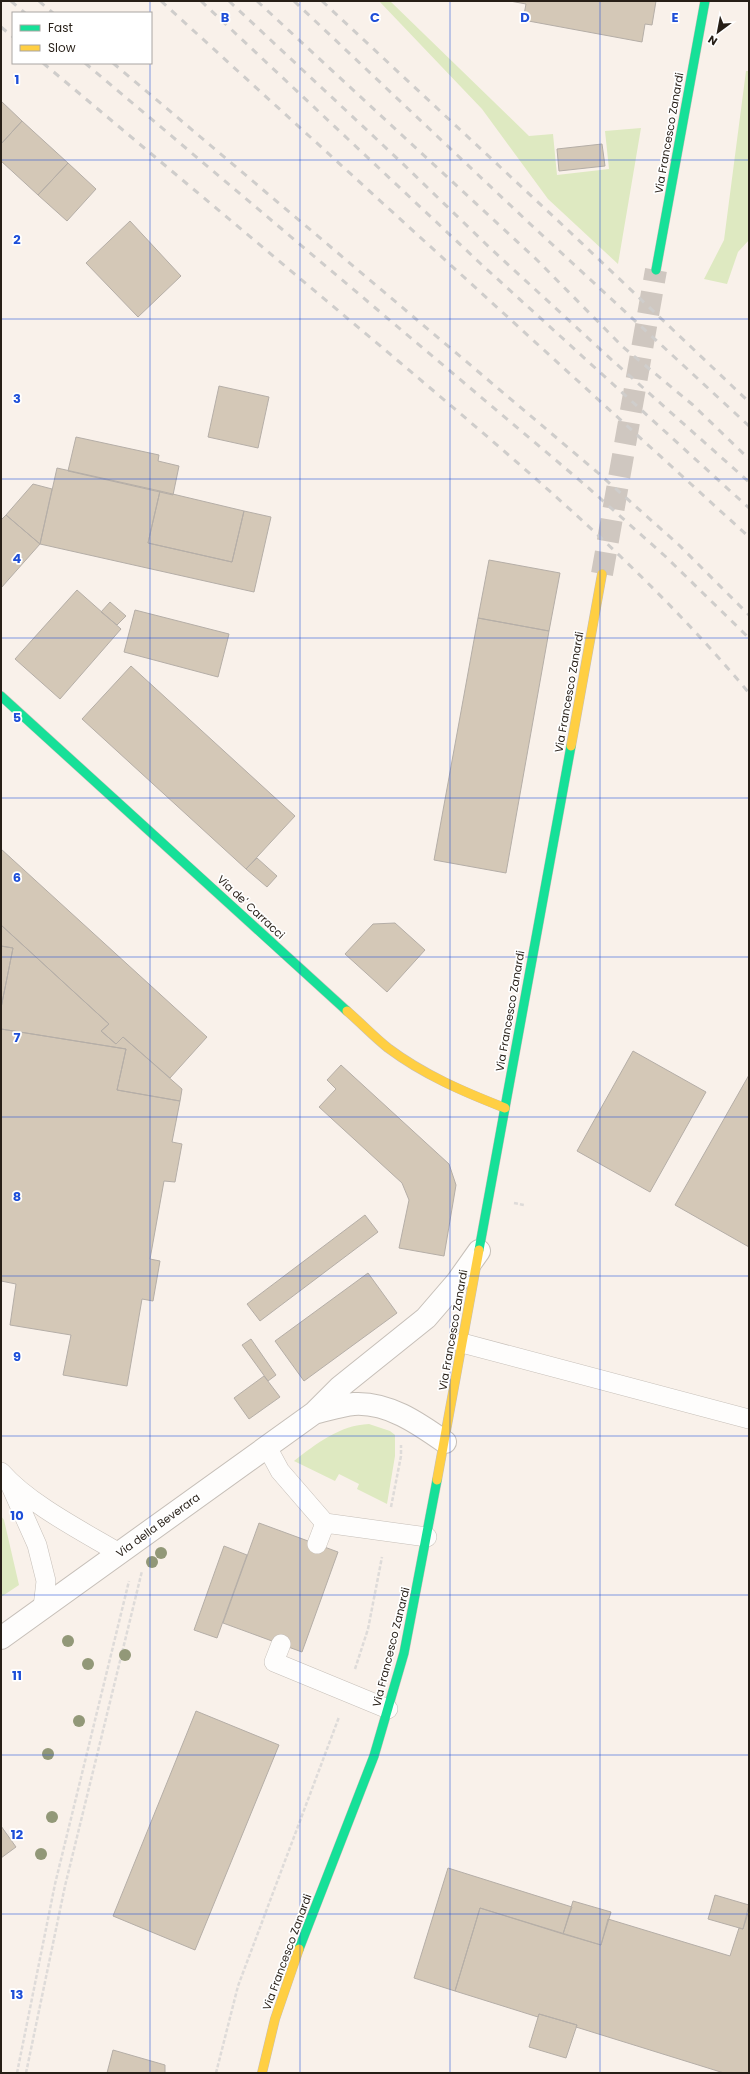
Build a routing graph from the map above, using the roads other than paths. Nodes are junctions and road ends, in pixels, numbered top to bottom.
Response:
1 (705, 1) edge
2 (656, 270) tunnel mouth
3 (602, 574) tunnel mouth
4 (1, 696) edge
5 (505, 1108) junction
6 (479, 1251) junction
7 (462, 1343) junction
8 (314, 1413) junction
9 (749, 1419) edge
10 (445, 1442) junction
11 (266, 1447) junction
12 (5, 1476) edge
13 (325, 1523) junction
14 (427, 1537) junction
15 (317, 1544) dead end
16 (119, 1553) junction
17 (43, 1607) junction
18 (1, 1638) edge
19 (281, 1644) dead end
20 (388, 1709) junction
21 (262, 2073) edge

1 - 2 main road, Via Francesco Zanardi
3 - 5 main road, Via Francesco Zanardi
4 - 5 main road, Via de' Carracci
5 - 6 main road, Via Francesco Zanardi
6 - 7 main road, Via Francesco Zanardi
6 - 8 street, Via della Beverara
7 - 9 lane
7 - 10 main road, Via Francesco Zanardi
8 - 10 street, Via della Beverara
8 - 11 street, Via della Beverara
10 - 14 main road, Via Francesco Zanardi
11 - 13 lane
11 - 16 street, Via della Beverara
12 - 16 lane
12 - 17 lane
13 - 14 lane
13 - 15 lane
14 - 20 main road, Via Francesco Zanardi
16 - 17 street, Via della Beverara
17 - 18 street, Via della Beverara
19 - 20 lane
20 - 21 main road, Via Francesco Zanardi

